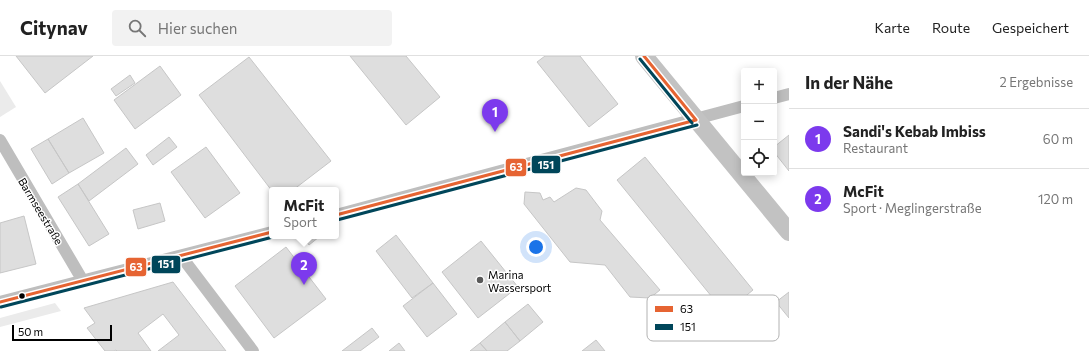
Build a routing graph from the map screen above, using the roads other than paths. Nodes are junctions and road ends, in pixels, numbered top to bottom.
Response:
1 (644, 56) edge
2 (789, 94) edge
3 (777, 97) edge
4 (741, 107) edge
5 (696, 120) junction
6 (0, 140) edge
7 (339, 214) edge
8 (789, 232) edge
9 (269, 233) edge
10 (181, 256) junction
11 (83, 281) junction
12 (0, 302) edge
13 (254, 351) edge

1 - 5 street
2 - 3 street
4 - 5 street
5 - 7 street
5 - 8 street
6 - 11 street, Barmseestraße
9 - 10 street
10 - 11 street
10 - 13 street
11 - 12 street

